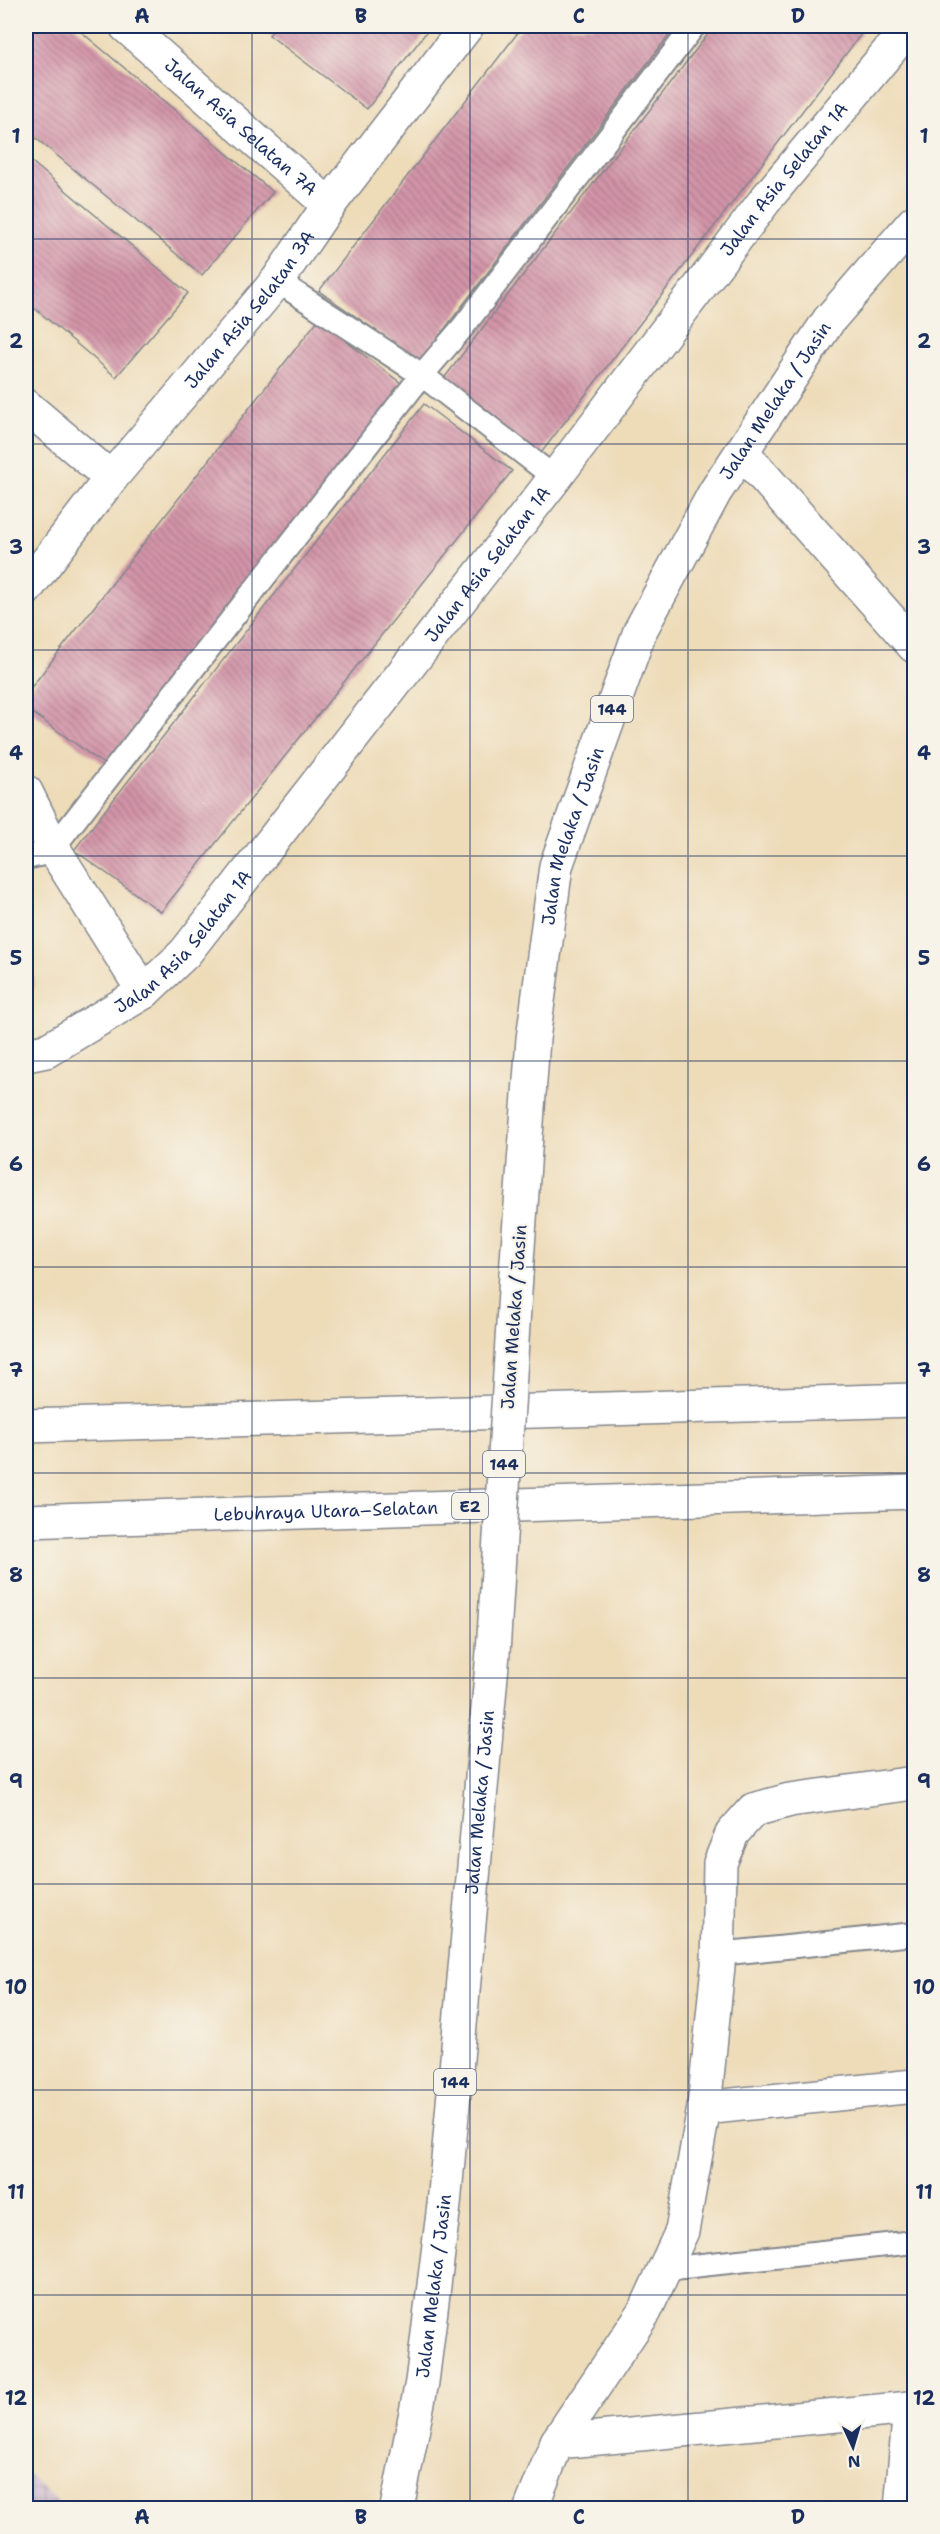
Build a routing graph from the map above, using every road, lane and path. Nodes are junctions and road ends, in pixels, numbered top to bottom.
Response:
1 (126, 26) edge
2 (467, 26) edge
3 (694, 26) edge
4 (910, 26) edge
5 (329, 205) junction
6 (915, 222) edge
7 (277, 281) junction
8 (422, 375) junction
9 (26, 406) edge
10 (742, 452) junction
11 (111, 478) junction
12 (555, 478) junction
13 (26, 589) edge
14 (915, 646) edge
15 (26, 792) edge
16 (40, 855) edge
17 (144, 992) junction
18 (26, 1055) edge
19 (915, 1400) edge
20 (26, 1426) edge
21 (915, 1492) edge
22 (26, 1521) edge
23 (915, 1783) edge
24 (915, 1934) edge
25 (718, 1954) junction
26 (915, 2086) edge
27 (704, 2108) junction
28 (915, 2242) edge
29 (665, 2269) junction
30 (912, 2407) edge
31 (557, 2442) junction
32 (397, 2508) edge
33 (531, 2508) edge
34 (901, 2508) edge

1 - 5 main road, Jalan Asia Selatan 7A
2 - 5 main road, Jalan Asia Selatan 3A
3 - 8 lane
4 - 12 main road, Jalan Asia Selatan 1A
5 - 7 main road, Jalan Asia Selatan 3A
6 - 10 main road, Jalan Melaka / Jasin / 144
7 - 8 lane
7 - 11 main road, Jalan Asia Selatan 3A
8 - 12 lane
8 - 16 lane
9 - 11 main road
10 - 14 main road
10 - 32 main road, Jalan Melaka / Jasin / 144, bridge
11 - 13 main road, Jalan Asia Selatan 3A
12 - 17 main road, Jalan Asia Selatan 1A
15 - 16 main road
16 - 17 main road
17 - 18 main road, Jalan Asia Selatan 1A
19 - 20 main road
21 - 22 main road, Lebuhraya Utara–Selatan / E2
23 - 25 main road
24 - 25 lane
25 - 27 main road
26 - 27 main road
27 - 29 main road
28 - 29 lane
29 - 31 main road
30 - 31 main road
30 - 34 main road
31 - 33 main road

